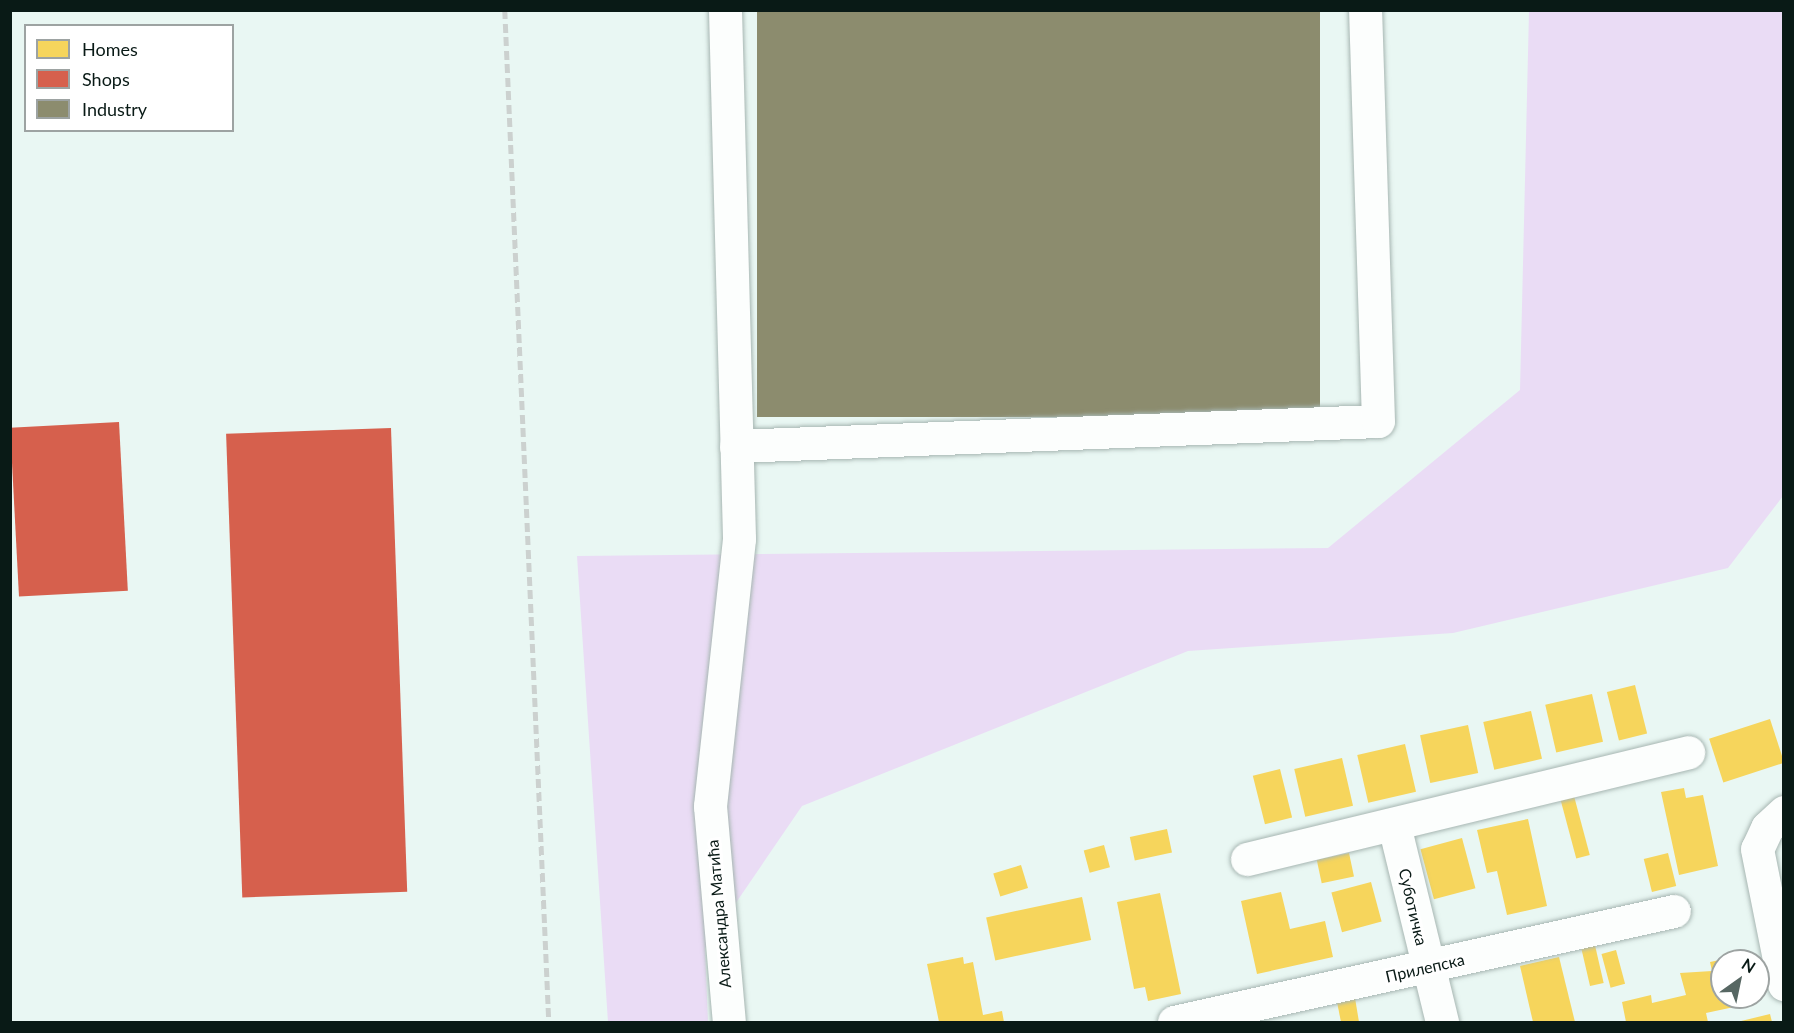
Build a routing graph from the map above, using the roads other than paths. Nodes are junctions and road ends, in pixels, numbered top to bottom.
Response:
1 (726, 10) edge
2 (1365, 10) edge
3 (736, 446) junction
4 (1688, 752) dead end
5 (1784, 812) edge
6 (1394, 825) junction
7 (1247, 859) dead end
8 (1674, 911) dead end
9 (1428, 968) junction
10 (1784, 984) edge
11 (729, 1023) edge
12 (1174, 1023) edge
13 (1442, 1023) edge

1 - 3 street, Александра Матића
2 - 3 street
3 - 11 street, Александра Матића
4 - 6 street
5 - 10 street
6 - 7 street
6 - 9 street, Суботичка
8 - 9 street, Прилепска
9 - 12 street, Прилепска
9 - 13 street, Суботичка

